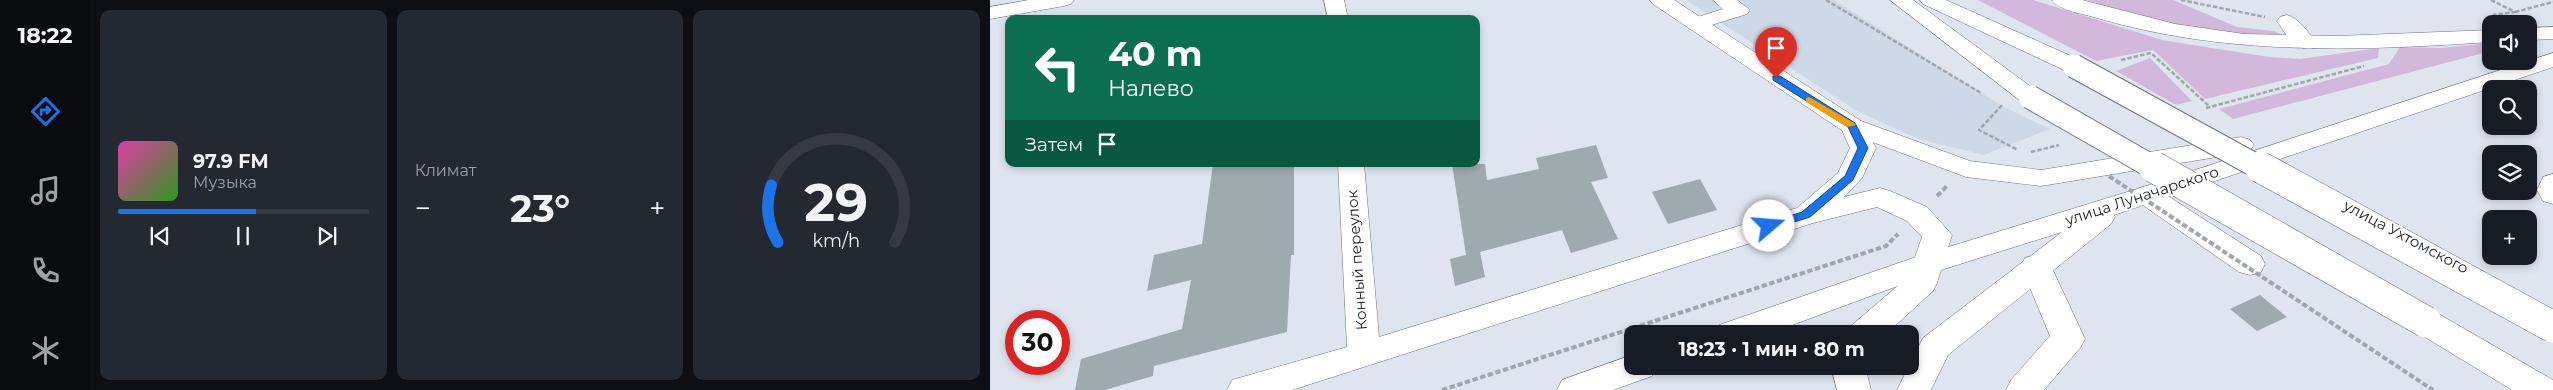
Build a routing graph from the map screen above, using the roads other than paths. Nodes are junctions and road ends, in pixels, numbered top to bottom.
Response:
1 (1064, 0) edge
2 (1334, 0) edge
3 (1660, 0) edge
4 (1723, 0) edge
5 (1900, 0) edge
6 (1930, 0) edge
7 (2062, 0) edge
8 (990, 13) edge
9 (1337, 15) edge
10 (2288, 21) road end
11 (1695, 24) junction
12 (2553, 33) edge
13 (2537, 34) edge
14 (2482, 36) edge
15 (2305, 43) junction
16 (2553, 60) edge
17 (1852, 126) junction
18 (2356, 126) junction
19 (2259, 158) junction
20 (1351, 167) edge
21 (2553, 183) edge
22 (2553, 195) edge
23 (2136, 198) junction
24 (1806, 215) junction
25 (1930, 263) junction
26 (2250, 264) dead end
27 (2036, 266) junction
28 (2553, 316) edge
29 (2426, 322) junction
30 (1756, 325) edge
31 (1874, 325) edge
32 (2553, 327) edge
33 (1364, 356) junction
34 (1624, 372) edge
35 (1850, 375) edge
36 (1244, 390) edge
37 (1574, 390) edge
38 (1854, 390) edge
39 (1914, 390) edge
40 (2023, 390) edge
41 (2521, 390) edge
42 (2541, 390) edge

1 - 8 main road
2 - 9 main road
3 - 11 main road
4 - 11 main road
5 - 29 main road, bridge
6 - 32 main road, bridge
7 - 15 main road
10 - 15 main road
11 - 17 main road
12 - 13 main road
14 - 15 main road
16 - 18 main road, улица Луначарского
17 - 18 main road
17 - 24 main road
18 - 19 main road, улица Луначарского
19 - 23 main road, улица Луначарского
19 - 28 main road, улица Ухтомского
20 - 33 main road, Конный переулок
21 - 22 main road
23 - 25 main road, улица Луначарского
23 - 26 main road
23 - 27 main road
24 - 25 main road
24 - 33 main road
25 - 30 main road, улица Луначарского
25 - 31 main road
27 - 39 main road
27 - 40 main road
29 - 41 main road
29 - 42 main road
33 - 36 main road
34 - 37 main road
35 - 38 main road

